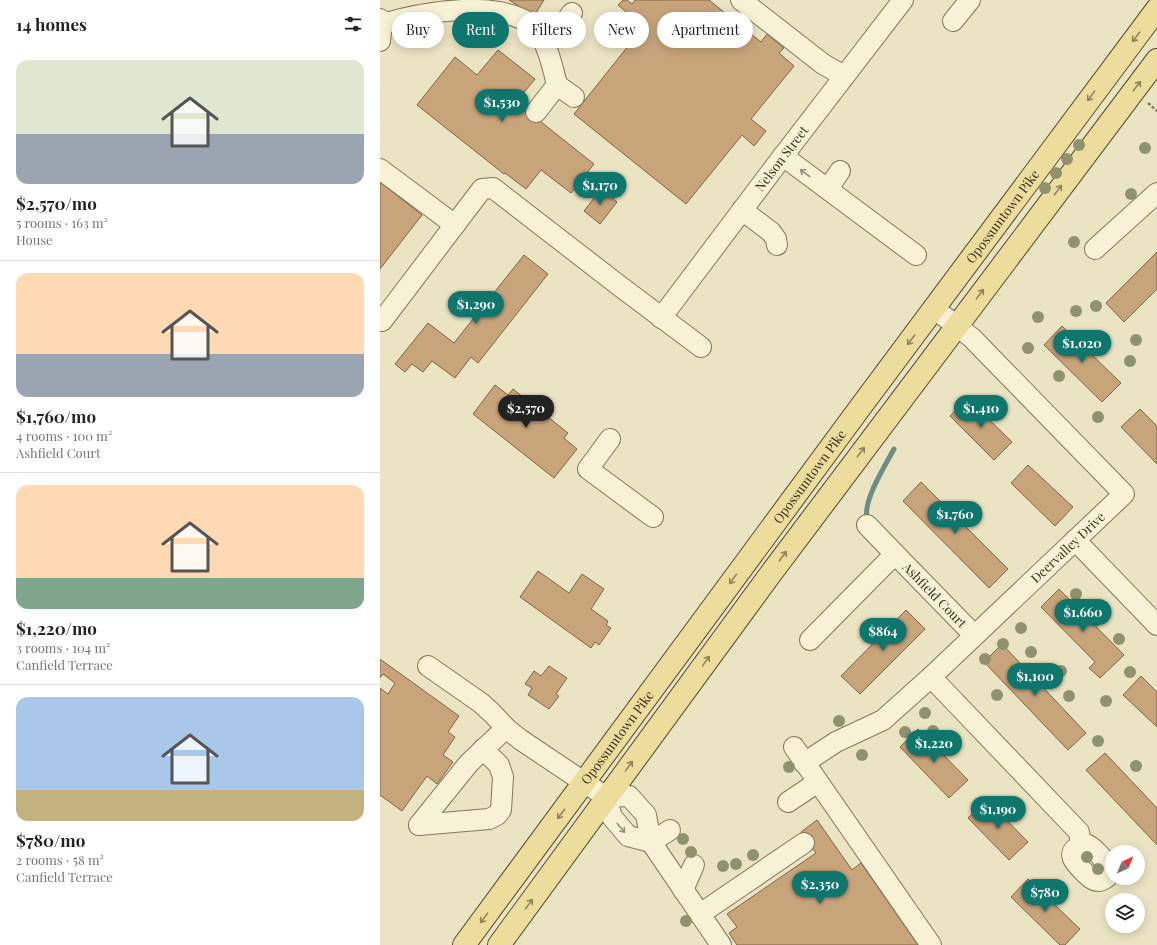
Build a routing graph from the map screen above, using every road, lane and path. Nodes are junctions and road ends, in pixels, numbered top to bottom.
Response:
1 (741, 0) edge
2 (903, 0) edge
3 (970, 0) edge
4 (1157, 9) edge
5 (519, 12) edge
6 (953, 21) dead end
7 (381, 28) edge
8 (547, 48) edge
9 (1157, 60) edge
10 (844, 76) junction
11 (557, 85) junction
12 (574, 97) dead end
13 (1147, 103) dead end
14 (1157, 111) edge
15 (536, 112) dead end
16 (783, 156) junction
17 (380, 168) edge
18 (840, 171) dead end
19 (828, 189) junction
20 (1157, 193) edge
21 (742, 210) junction
22 (455, 225) junction
23 (777, 245) dead end
24 (1095, 249) dead end
25 (916, 255) dead end
26 (934, 309) junction
27 (661, 318) junction
28 (380, 320) edge
29 (956, 325) junction
30 (701, 347) dead end
31 (610, 439) dead end
32 (653, 517) dead end
33 (867, 525) dead end
34 (1075, 540) junction
35 (895, 554) junction
36 (1157, 625) edge
37 (974, 635) junction
38 (810, 640) dead end
39 (428, 666) dead end
40 (931, 677) junction
41 (506, 728) junction
42 (483, 749) junction
43 (584, 782) junction
44 (818, 782) junction
45 (606, 797) junction
46 (788, 802) dead end
47 (670, 830) dead end
48 (651, 842) junction
49 (804, 843) dead end
50 (1081, 845) dead end
51 (694, 865) dead end
52 (683, 890) junction
53 (700, 914) junction
54 (464, 945) edge
55 (499, 945) edge
56 (721, 945) edge
57 (932, 945) edge

1 - 10 street
2 - 10 street, Nelson Street
3 - 6 street
4 -> 26 main road, Opossumtown Pike
5 - 7 street
8 - 11 street
29 -> 9 main road, Opossumtown Pike
10 - 16 street, Nelson Street
11 - 12 street
11 - 15 street
13 - 14 path
19 -> 16 street
16 - 21 street, Nelson Street
17 - 22 street
18 - 19 street
19 - 25 street
20 - 24 street
21 - 23 street
21 - 27 street, Nelson Street
22 - 27 street
22 - 28 street
26 - 29 street, Deervalley Drive
26 -> 43 main road, Opossumtown Pike
27 - 30 street
29 - 34 street, Deervalley Drive
45 -> 29 main road, Opossumtown Pike
31 - 32 street
33 - 35 street, Ashfield Court
34 - 36 street
34 - 37 street, Deervalley Drive
35 - 37 street, Ashfield Court
35 - 38 street, Ashfield Court
37 - 40 street, Deervalley Drive
39 - 41 street
40 - 44 street, Deervalley Drive
40 - 50 street
41 - 42 street
41 - 43 street
42 - 42 street
43 - 45 street
43 -> 54 main road, Opossumtown Pike
44 - 46 street
44 - 57 street
45 -> 48 street
45 - 48 street
55 -> 45 main road, Opossumtown Pike
47 - 48 street
48 - 52 street
49 - 53 street
51 - 52 street
52 - 53 street
53 - 56 street

